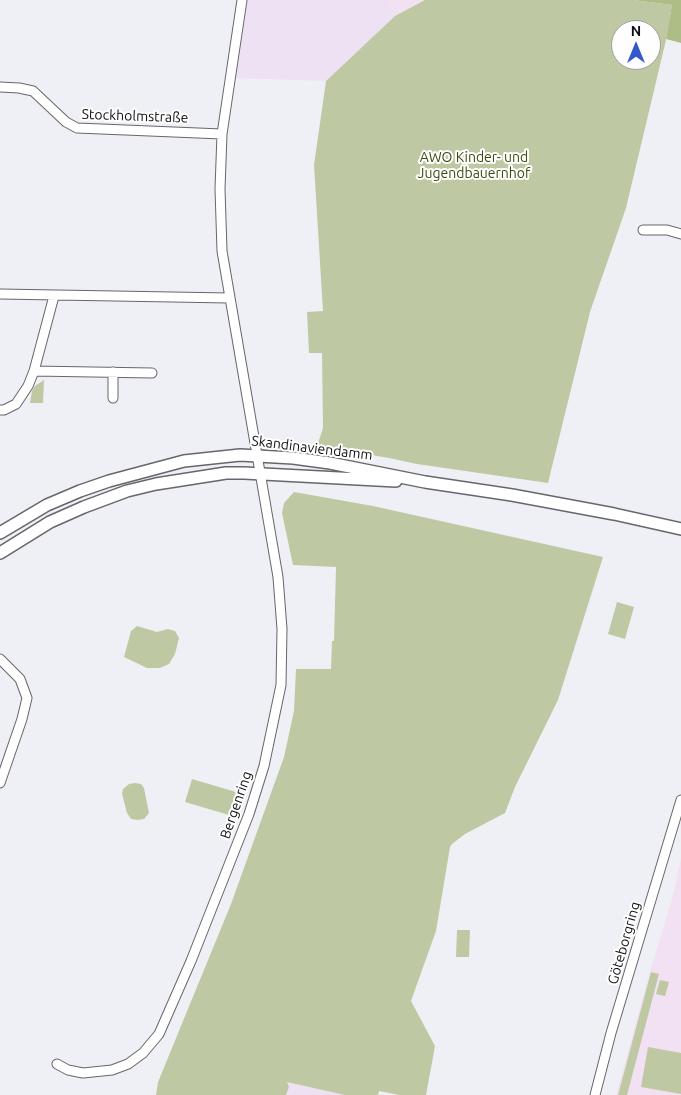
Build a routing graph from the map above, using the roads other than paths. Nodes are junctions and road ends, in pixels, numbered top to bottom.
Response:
1 (242, 0) edge
2 (0, 87) edge
3 (222, 134) junction
4 (643, 230) dead end
5 (681, 234) edge
6 (0, 294) edge
7 (54, 296) junction
8 (229, 298) junction
9 (34, 371) junction
10 (113, 372) junction
11 (152, 373) dead end
12 (113, 398) dead end
13 (0, 410) edge
14 (258, 455) junction
15 (261, 473) junction
16 (425, 482) junction
17 (681, 529) edge
18 (0, 533) edge
19 (0, 553) edge
20 (0, 659) edge
21 (0, 783) edge
22 (681, 800) edge
23 (57, 1064) dead end
24 (595, 1095) edge

1 - 3 street
2 - 3 street, Stockholmstraße
3 - 8 street
4 - 5 street
6 - 7 street
7 - 8 street
7 - 9 street
8 - 14 street
9 - 10 street
9 - 13 street
10 - 11 street
10 - 12 street
14 - 15 street, Bergenring
14 - 16 main road, Skandinaviendamm
14 - 18 main road, Skandinaviendamm
15 - 16 main road, Skandinaviendamm
15 - 19 main road, Skandinaviendamm
15 - 23 street, Bergenring
16 - 17 main road, Skandinaviendamm
20 - 21 street
22 - 24 street, Göteborgring

